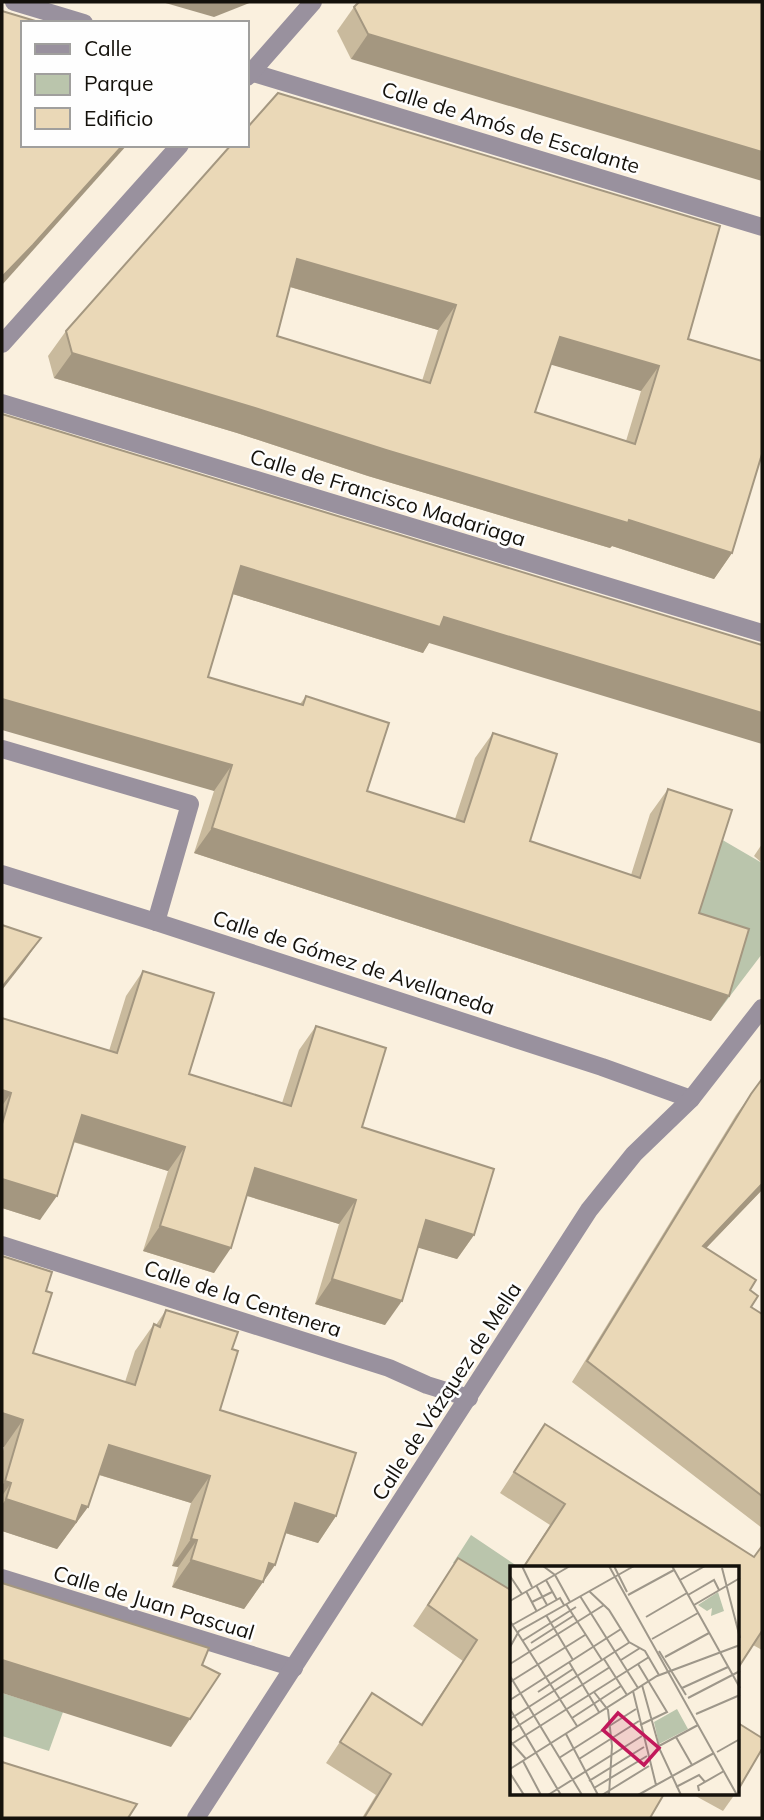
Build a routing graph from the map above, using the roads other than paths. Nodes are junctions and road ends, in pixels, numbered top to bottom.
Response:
1 (14, 2) edge
2 (313, 2) edge
3 (77, 21) edge
4 (248, 73) edge
5 (178, 147) edge
6 (762, 227) edge
7 (2, 344) edge
8 (2, 403) edge
9 (762, 633) edge
10 (2, 749) edge
11 (2, 874) edge
12 (156, 922) junction
13 (762, 1008) edge
14 (691, 1099) junction
15 (2, 1245) edge
16 (469, 1398) junction
17 (2, 1578) edge
18 (294, 1668) junction
19 (196, 1818) edge

1 - 3 street
2 - 4 street
4 - 6 street, Calle de Amós de Escalante
5 - 7 street
8 - 9 street, Calle de Francisco Madariaga
10 - 12 street
11 - 12 street, Calle de Gómez de Avellaneda
12 - 14 street, Calle de Gómez de Avellaneda
13 - 14 street, Calle de Vázquez de Mella
14 - 16 street, Calle de Vázquez de Mella
15 - 16 street, Calle de la Centenera
16 - 18 street, Calle de Vázquez de Mella
17 - 18 street, Calle de Juan Pascual
18 - 19 street, Calle de Vázquez de Mella

